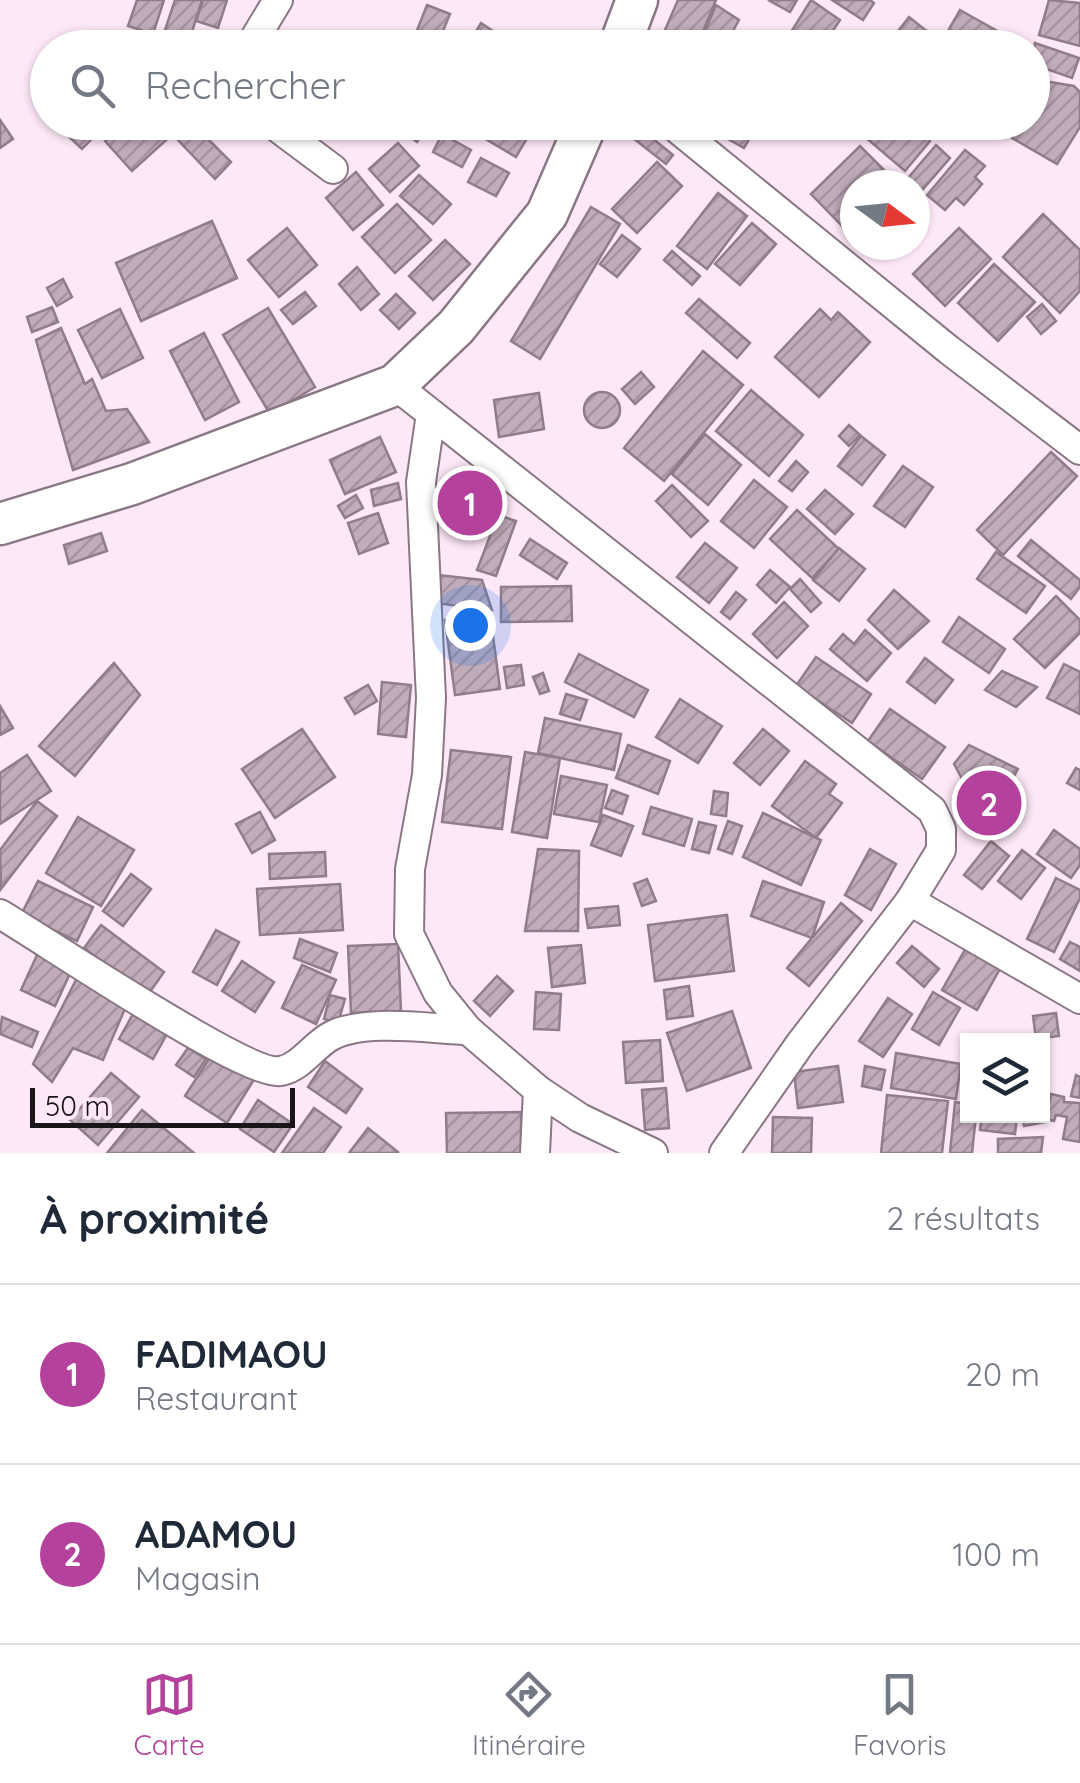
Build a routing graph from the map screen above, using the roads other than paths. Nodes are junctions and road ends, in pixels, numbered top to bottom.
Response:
1 (278, 0) edge
2 (637, 0) edge
3 (260, 30) edge
4 (625, 30) edge
5 (295, 140) edge
6 (579, 140) edge
7 (691, 140) edge
8 (333, 168) dead end
9 (395, 385) junction
10 (431, 414) junction
11 (1080, 450) edge
12 (0, 524) edge
13 (910, 900) junction
14 (0, 914) edge
15 (1080, 998) edge
16 (468, 1030) junction
17 (538, 1090) junction
18 (534, 1153) edge
19 (653, 1153) edge
20 (724, 1153) edge

1 - 3 street
2 - 4 street
5 - 8 street
6 - 9 street
7 - 11 street
9 - 10 street
9 - 12 street
10 - 13 street
10 - 16 street
13 - 15 street
13 - 20 street
14 - 16 street
16 - 17 street
17 - 18 street
17 - 19 street

